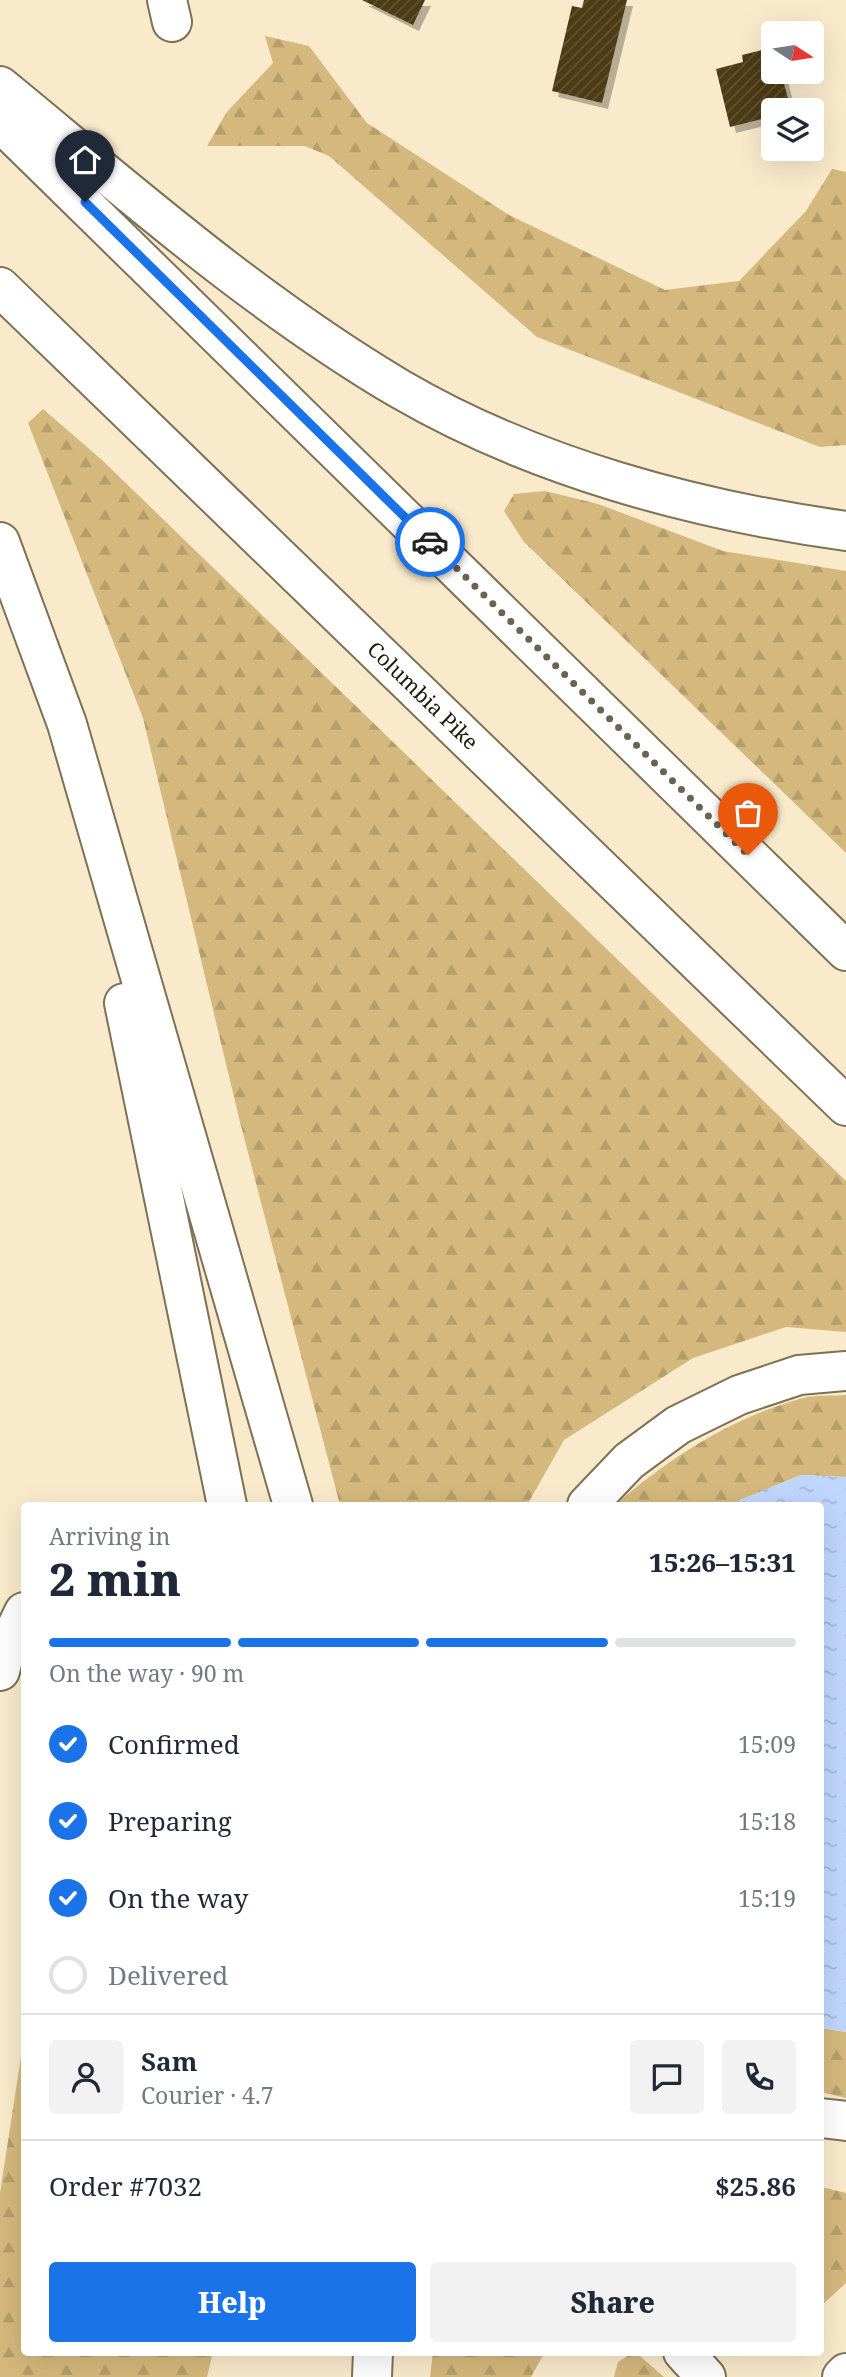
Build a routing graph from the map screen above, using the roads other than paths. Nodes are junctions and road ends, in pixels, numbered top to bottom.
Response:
1 (0, 86) edge
2 (0, 122) edge
3 (0, 287) edge
4 (846, 531) edge
5 (0, 542) edge
6 (67, 724) junction
7 (846, 951) edge
8 (846, 1106) edge
9 (846, 1371) edge
10 (226, 1502) edge
11 (292, 1502) edge
12 (590, 1502) edge
13 (21, 1618) edge
14 (0, 1671) edge
15 (824, 2118) edge
16 (846, 2121) edge
17 (373, 2356) edge
18 (687, 2356) edge
19 (846, 2373) edge
20 (372, 2377) edge
21 (706, 2377) edge
22 (842, 2377) edge

1 - 4 main road
2 - 7 main road
3 - 8 main road, Columbia Pike
5 - 6 main road
6 - 10 main road
6 - 11 main road
9 - 12 main road
13 - 14 main road
15 - 16 main road
17 - 20 main road
18 - 21 main road
19 - 22 main road

